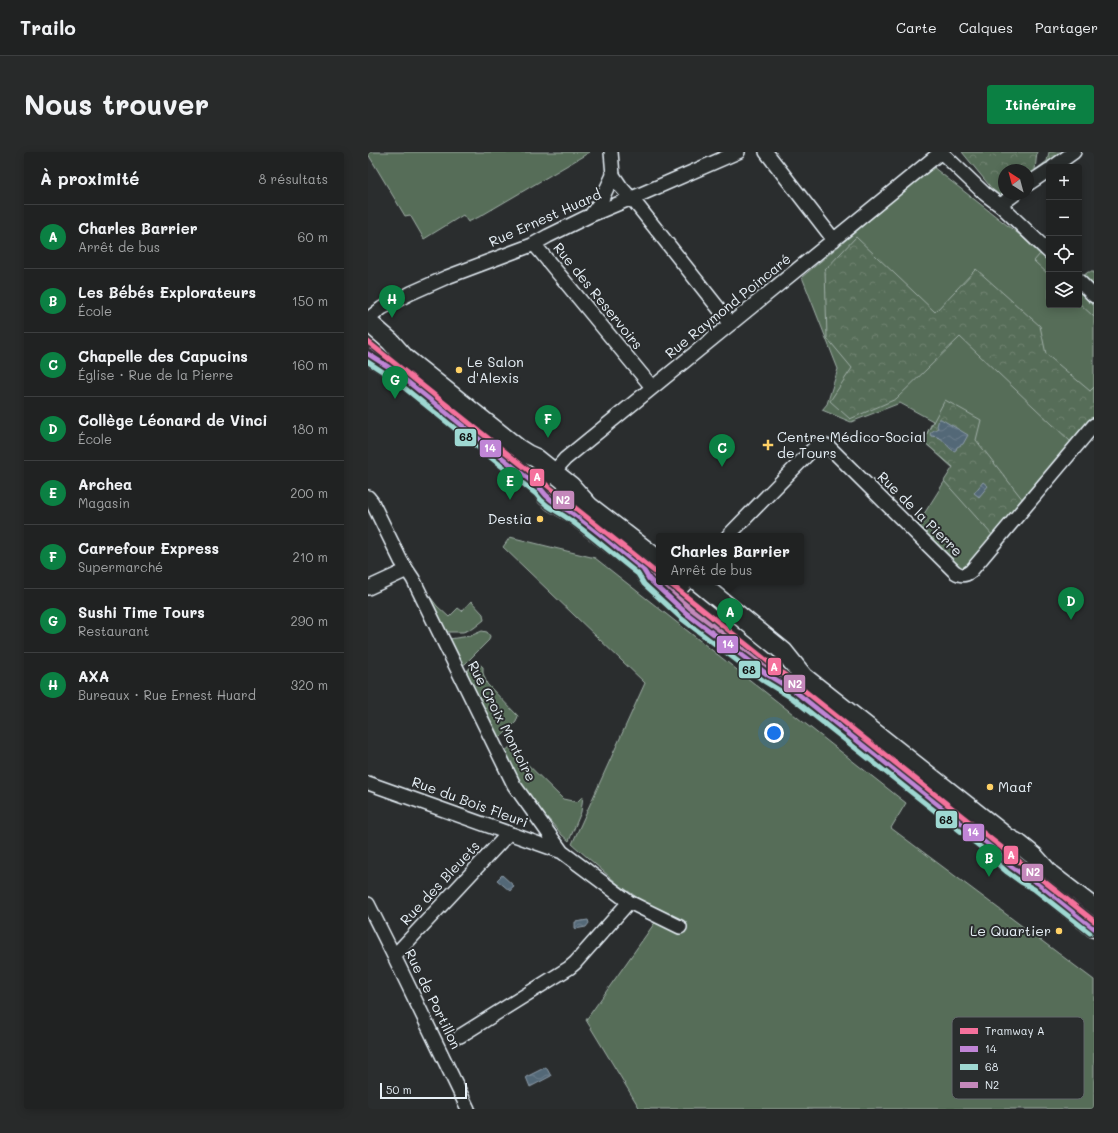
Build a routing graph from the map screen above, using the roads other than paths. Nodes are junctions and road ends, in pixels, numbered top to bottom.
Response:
1 (611, 152) edge
2 (738, 152) edge
3 (766, 152) edge
4 (940, 152) edge
5 (1074, 152) edge
6 (1057, 164) edge
7 (1046, 172) edge
8 (613, 175) junction
9 (1034, 180) edge
10 (632, 198) junction
11 (1006, 200) edge
12 (1001, 206) junction
13 (591, 215) junction
14 (834, 240) junction
15 (534, 244) junction
16 (1046, 249) edge
17 (1082, 284) edge
18 (1094, 296) edge
19 (368, 320) edge
20 (731, 324) junction
21 (368, 354) edge
22 (652, 387) junction
23 (1094, 425) edge
24 (554, 472) junction
25 (541, 489) junction
26 (368, 497) edge
27 (731, 533) edge
28 (656, 558) edge
29 (407, 570) junction
30 (684, 585) edge
31 (702, 585) edge
32 (368, 588) edge
33 (672, 599) junction
34 (368, 783) edge
35 (509, 833) junction
36 (562, 852) junction
37 (629, 902) junction
38 (368, 904) edge
39 (1094, 908) edge
40 (680, 927) dead end
41 (1094, 928) edge
42 (394, 956) junction
43 (460, 1036) dead end
44 (468, 1109) edge

1 - 8 street
2 - 10 street, Rue Ernest Huard
3 - 14 street
4 - 12 street
4 - 14 street, Rue Raymond Poincaré
5 - 6 street
7 - 9 street
8 - 10 street
8 - 13 street
10 - 13 street, Rue Ernest Huard
10 - 20 street
11 - 12 street
12 - 16 street
13 - 15 street, Rue Ernest Huard
14 - 20 street, Rue Raymond Poincaré
15 - 19 street, Rue Ernest Huard
15 - 22 street, Rue des Reservoirs
17 - 18 street
19 - 24 main road
20 - 22 street, Rue Raymond Poincaré
21 - 25 main road
22 - 24 street, Rue Raymond Poincaré
23 - 27 street, Rue de la Pierre
24 - 25 street, Rue Raymond Poincaré
24 - 28 main road
25 - 33 main road
26 - 29 street, Rue Croix Montoire
29 - 32 street
29 - 36 street, Rue Croix Montoire
30 - 33 street
31 - 39 main road
33 - 41 main road
34 - 35 street, Rue du Bois Fleuri
35 - 36 street, Rue du Bois Fleuri
35 - 42 street, Rue des Bleuets
36 - 37 street, Rue Croix Montoire
37 - 40 street, Rue Croix Montoire
37 - 43 street
38 - 42 street, Rue de Portillon
42 - 44 street, Rue de Portillon

